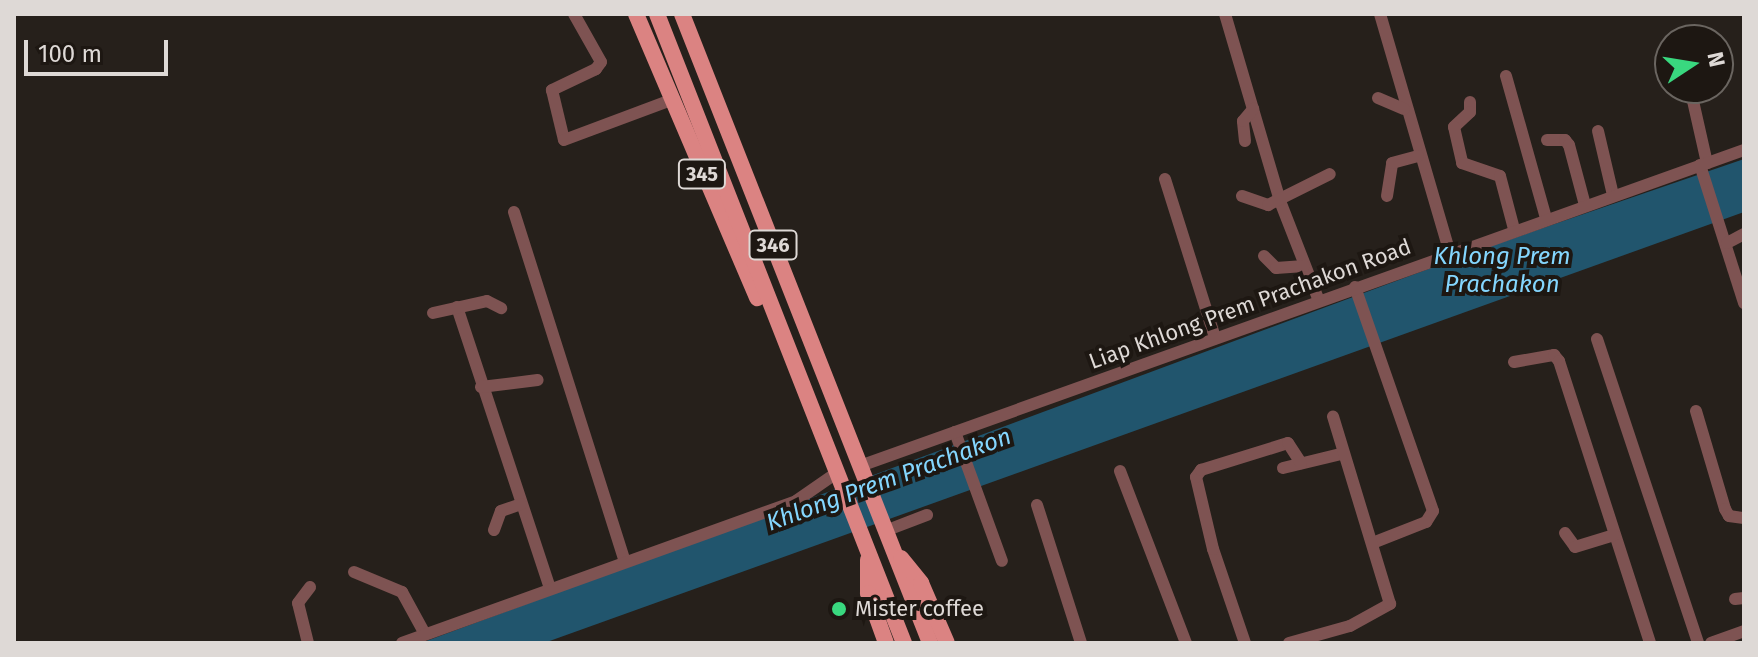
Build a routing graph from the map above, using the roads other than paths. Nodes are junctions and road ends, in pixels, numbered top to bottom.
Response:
1 (574, 14) edge
2 (636, 14) edge
3 (657, 14) edge
4 (682, 14) edge
5 (1225, 14) edge
6 (1380, 14) edge
7 (1506, 76) dead end
8 (1378, 98) dead end
9 (671, 100) junction
10 (1470, 102) dead end
11 (1693, 104) edge
12 (1253, 109) junction
13 (1404, 109) junction
14 (1598, 131) dead end
15 (1547, 140) dead end
16 (1245, 141) dead end
17 (1744, 150) edge
18 (1418, 156) junction
19 (1703, 166) junction
20 (1330, 174) dead end
21 (1165, 179) dead end
22 (1613, 195) junction
23 (1242, 196) dead end
24 (1387, 196) dead end
25 (1280, 201) junction
26 (1585, 205) junction
27 (514, 212) dead end
28 (1546, 218) junction
29 (1514, 229) junction
30 (1744, 234) edge
31 (1725, 238) junction
32 (1450, 253) junction
33 (1264, 256) dead end
34 (1304, 266) junction
35 (1356, 289) junction
36 (1319, 301) junction
37 (1744, 303) edge
38 (457, 307) junction
39 (501, 308) dead end
40 (433, 313) dead end
41 (777, 329) junction
42 (1215, 338) junction
43 (1597, 339) dead end
44 (1514, 362) dead end
45 (538, 380) dead end
46 (481, 387) junction
47 (1696, 411) dead end
48 (1333, 416) dead end
49 (956, 434) junction
50 (1341, 454) junction
51 (1301, 463) junction
52 (1283, 468) dead end
53 (862, 471) junction
54 (1120, 471) dead end
55 (837, 479) junction
56 (521, 504) junction
57 (1037, 505) dead end
58 (927, 515) dead end
59 (1744, 518) edge
60 (494, 530) dead end
61 (1565, 533) dead end
62 (886, 534) junction
63 (1614, 535) junction
64 (1375, 542) junction
65 (868, 557) junction
66 (1002, 561) dead end
67 (625, 562) junction
68 (354, 572) dead end
69 (310, 587) dead end
70 (550, 588) junction
71 (1744, 631) edge
72 (425, 634) junction
73 (901, 636) edge
74 (308, 643) edge
75 (402, 643) edge
76 (886, 643) edge
77 (930, 643) edge
78 (947, 643) edge
79 (1081, 643) edge
80 (1186, 643) edge
81 (1245, 643) edge
82 (1289, 643) edge
83 (1650, 643) edge
84 (1698, 643) edge
85 (1711, 643) edge

1 - 9 street
2 - 9 main road, 345
3 - 41 main road, 346
4 - 53 main road, 346
5 - 12 street
6 - 13 street
7 - 28 street
8 - 13 street
9 - 41 main road, 345
10 - 29 street
11 - 19 street
12 - 16 street
12 - 25 street
13 - 18 street
14 - 22 street
15 - 26 street
17 - 19 street, Liap Khlong Prem Prachakon Road
18 - 24 street
18 - 32 street
19 - 22 street, Liap Khlong Prem Prachakon Road
19 - 31 street
20 - 25 street
21 - 42 street
22 - 26 street, Liap Khlong Prem Prachakon Road
23 - 25 street
25 - 34 street
26 - 28 street, Liap Khlong Prem Prachakon Road
27 - 67 street
28 - 29 street, Liap Khlong Prem Prachakon Road
29 - 32 street, Liap Khlong Prem Prachakon Road
30 - 31 street
31 - 37 street
32 - 35 street, Liap Khlong Prem Prachakon Road
33 - 34 street
34 - 36 street
35 - 36 street, Liap Khlong Prem Prachakon Road
35 - 64 street
36 - 42 street, Liap Khlong Prem Prachakon Road
38 - 39 street
38 - 40 street
38 - 46 street
41 - 55 main road, 346
42 - 49 street, Liap Khlong Prem Prachakon Road
43 - 84 street
44 - 63 street
45 - 46 street
46 - 56 street
47 - 59 street
48 - 50 street
49 - 53 street, Liap Khlong Prem Prachakon Road
49 - 66 street
50 - 51 street
50 - 64 street
51 - 52 street
51 - 81 street
53 - 62 main road, 346
54 - 80 street
55 - 65 main road, 346
55 - 67 street
56 - 60 street
56 - 70 street
57 - 79 street
58 - 62 street
61 - 63 street
62 - 77 main road, 346
62 - 78 main road
63 - 83 street
64 - 82 street
65 - 73 main road, 346
65 - 76 main road
67 - 70 street
68 - 72 street
69 - 74 street
70 - 72 street
71 - 85 street
72 - 75 street

